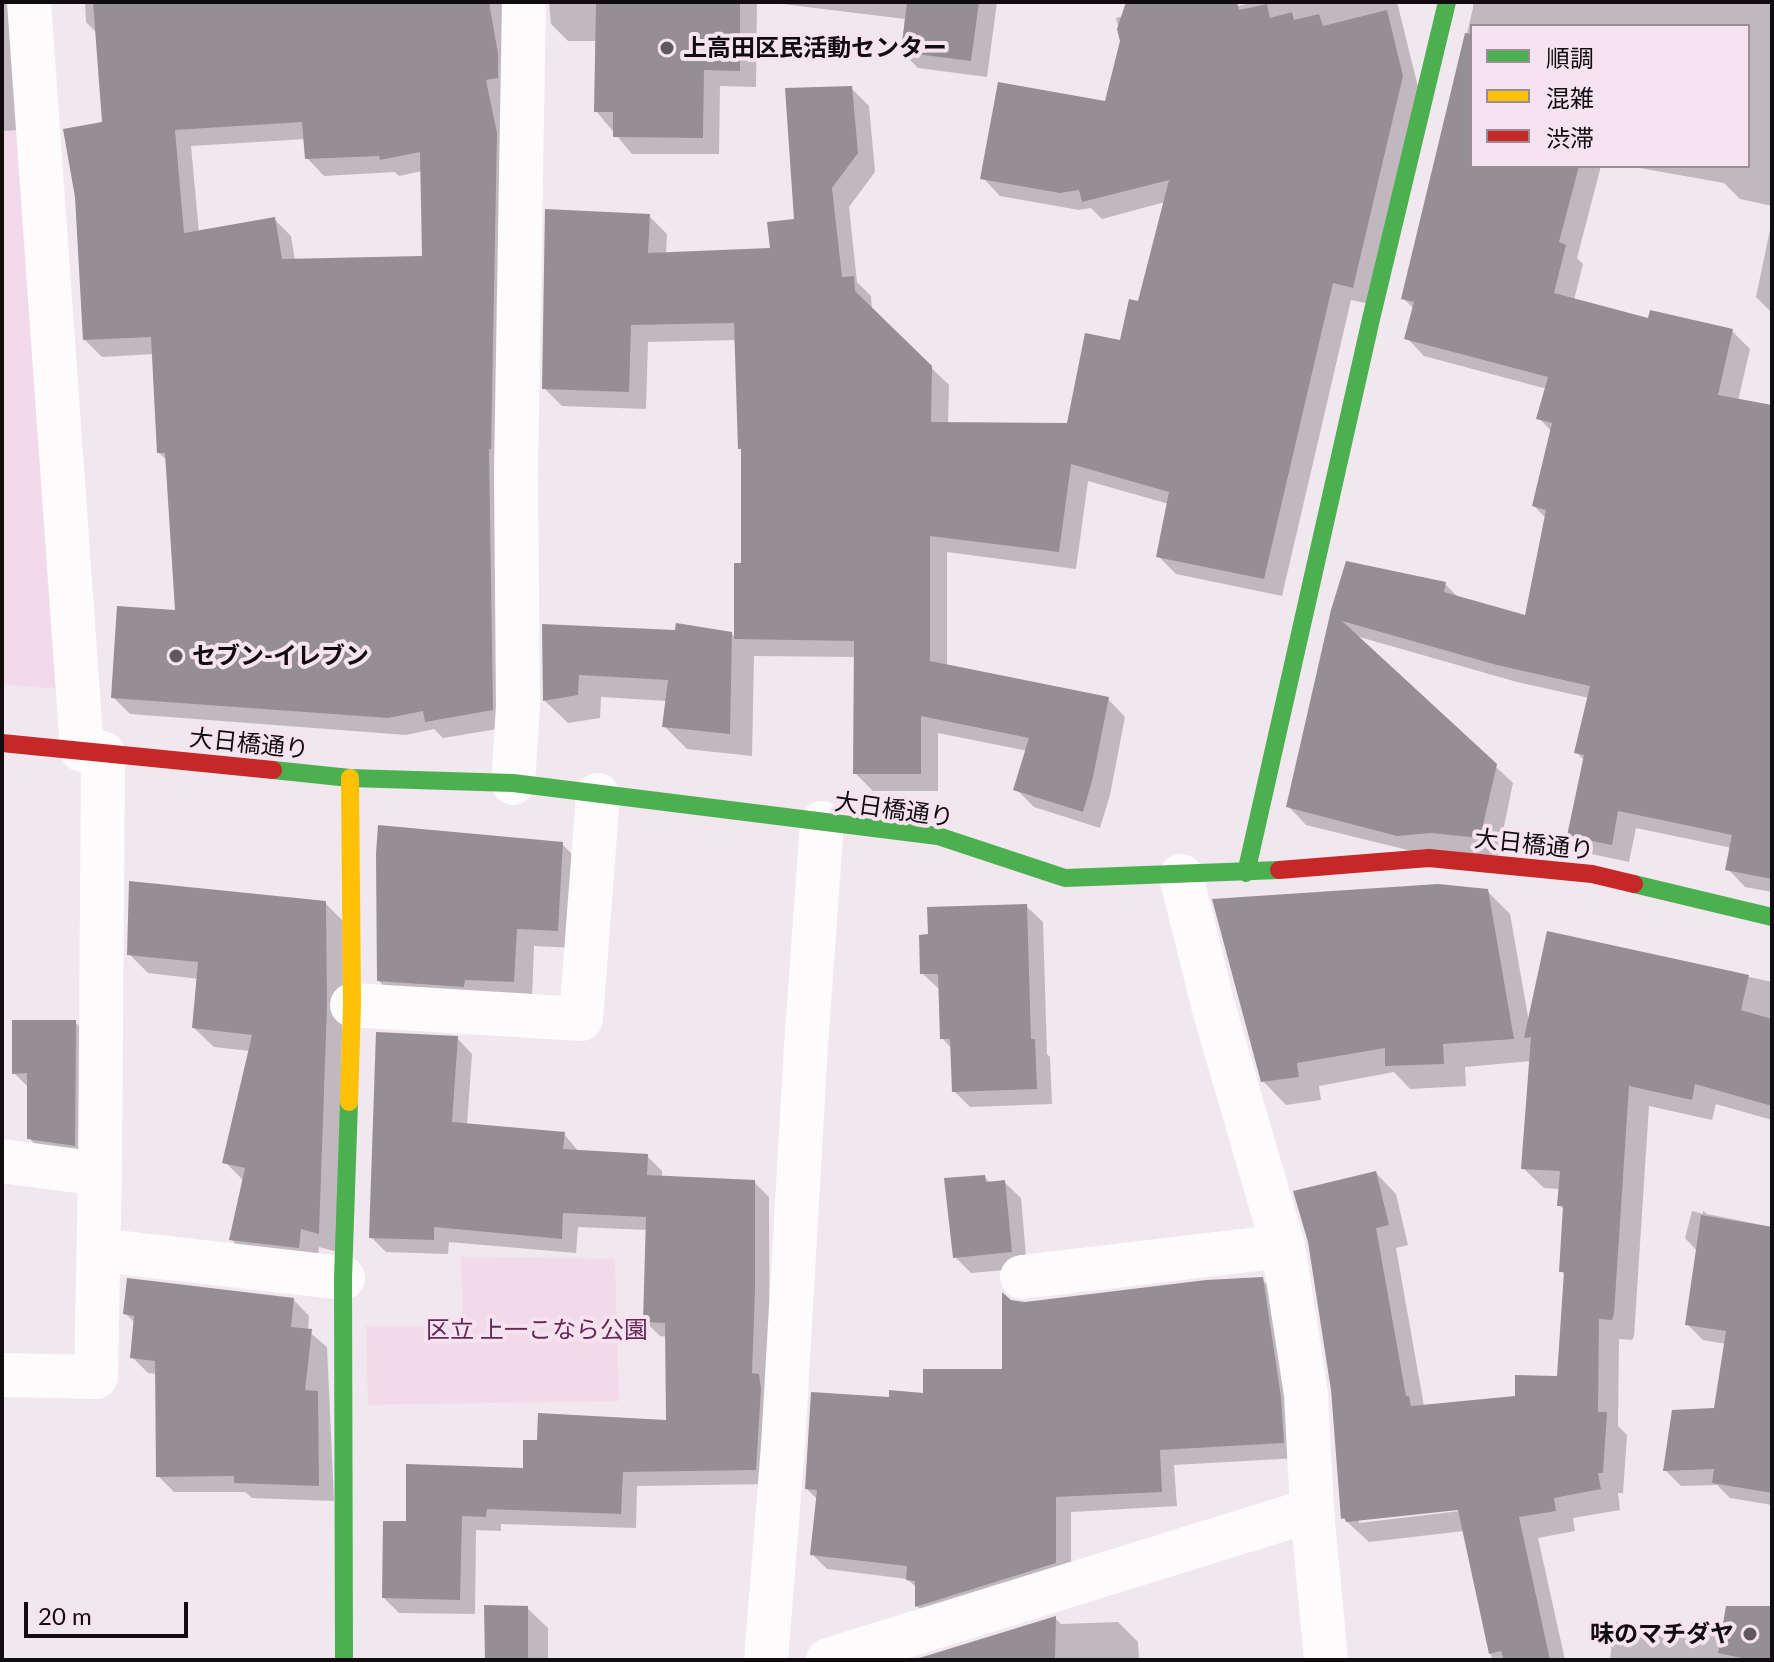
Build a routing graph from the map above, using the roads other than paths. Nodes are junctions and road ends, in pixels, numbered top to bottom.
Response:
1 (29, 2) edge
2 (524, 2) edge
3 (1447, 2) edge
4 (2, 743) edge
5 (93, 752) junction
6 (350, 778) junction
7 (513, 783) junction
8 (598, 795) junction
9 (822, 823) junction
10 (1246, 873) junction
11 (1181, 876) junction
12 (1772, 917) edge
13 (352, 1005) junction
14 (2, 1161) edge
15 (100, 1174) junction
16 (1283, 1246) junction
17 (99, 1250) junction
18 (1022, 1277) dead end
19 (343, 1278) junction
20 (2, 1375) edge
21 (1312, 1510) junction
22 (344, 1660) edge
23 (766, 1660) edge
24 (828, 1660) edge
25 (1326, 1660) edge

1 - 5 street
2 - 7 street
3 - 10 street
4 - 5 street, 大日橋通り
5 - 6 street, 大日橋通り
5 - 15 street
6 - 7 street, 大日橋通り
6 - 13 street
7 - 8 street, 大日橋通り
8 - 9 street, 大日橋通り
8 - 13 street
9 - 11 street, 大日橋通り
9 - 23 street
10 - 11 street, 大日橋通り
10 - 12 street, 大日橋通り
11 - 16 street
13 - 19 street
14 - 15 street
15 - 17 street
16 - 18 street
16 - 21 street
17 - 19 street
17 - 20 street
19 - 22 street
21 - 24 street
21 - 25 street

